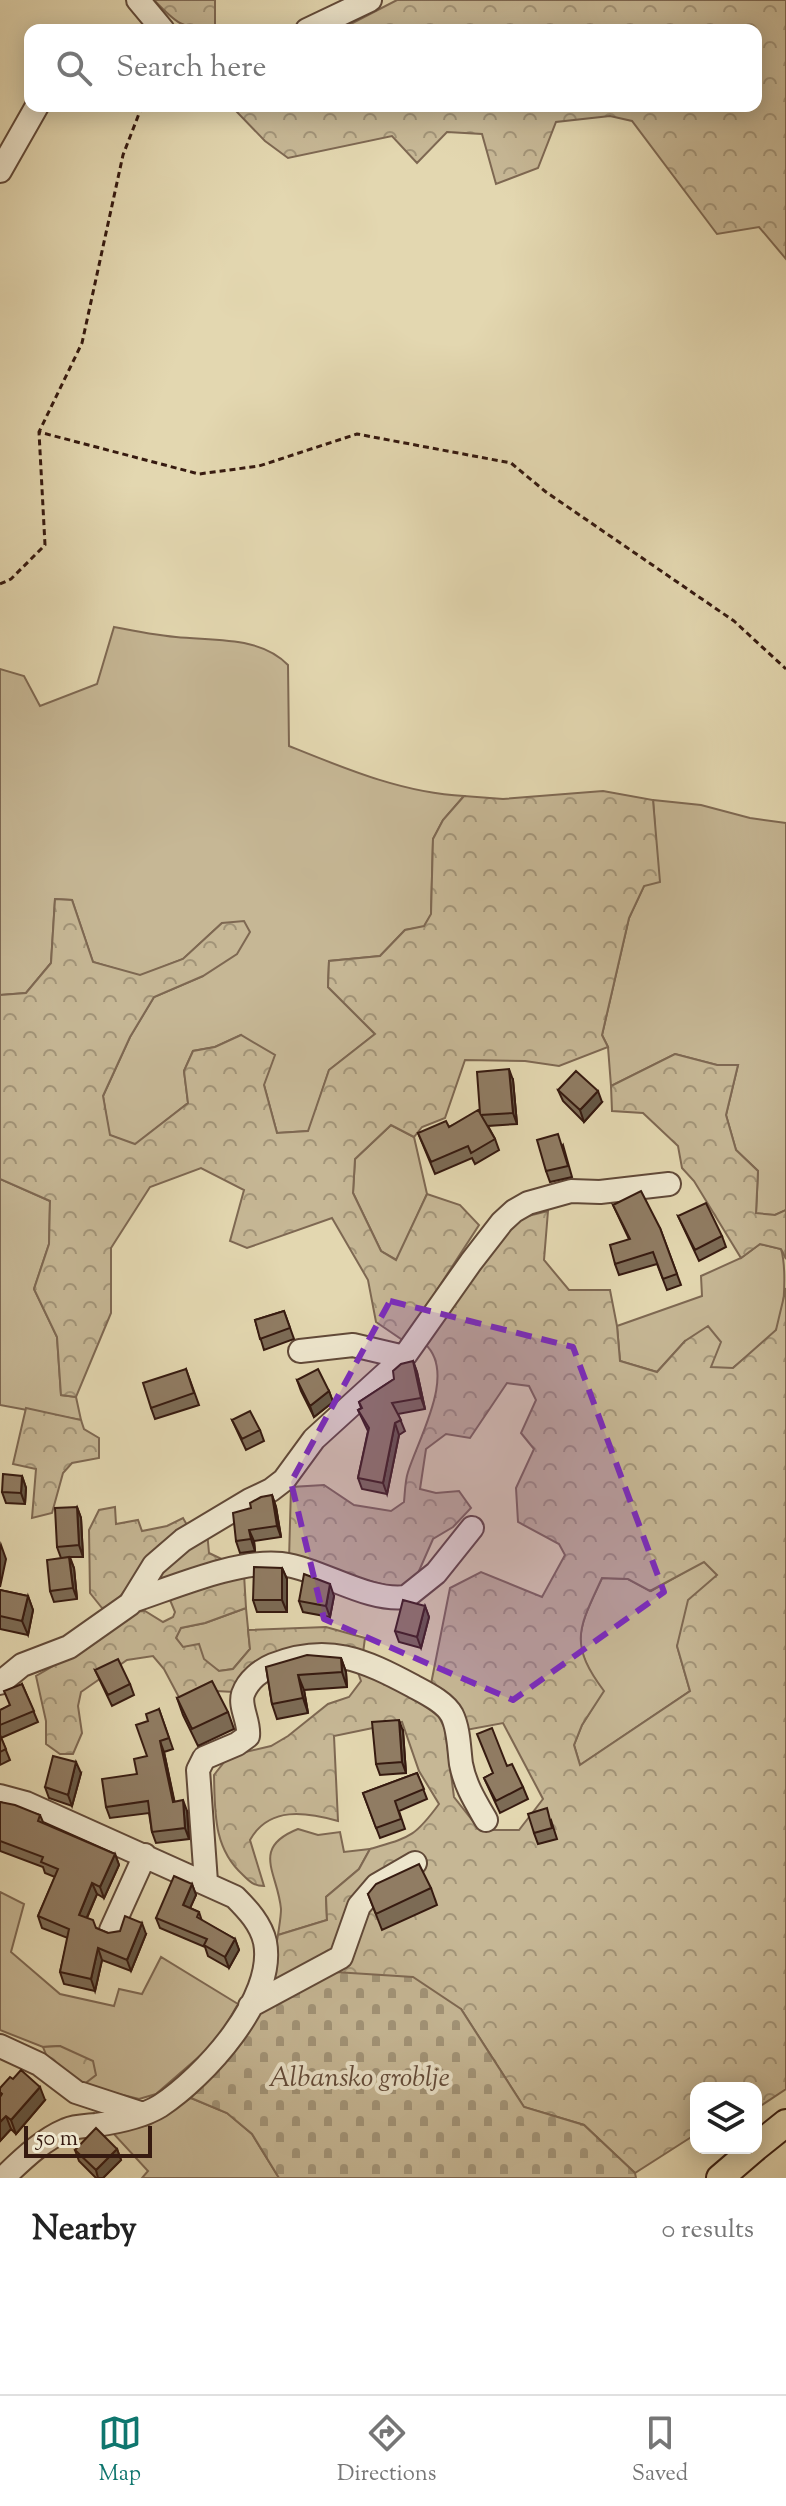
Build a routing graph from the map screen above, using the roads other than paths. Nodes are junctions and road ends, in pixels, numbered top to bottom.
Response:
1 (138, 0) edge
2 (370, 0) edge
3 (158, 24) edge
4 (320, 24) edge
5 (34, 112) edge
6 (0, 171) edge
7 (669, 1184) dead end
8 (300, 1351) dead end
9 (404, 1357) junction
10 (472, 1528) dead end
11 (132, 1601) junction
12 (0, 1683) edge
13 (0, 1796) edge
14 (486, 1820) dead end
15 (145, 1855) junction
16 (415, 1863) edge
17 (206, 1882) junction
18 (111, 1930) edge
19 (250, 2006) junction
20 (0, 2046) edge
21 (143, 2114) junction
22 (786, 2123) edge
23 (762, 2143) edge
24 (749, 2154) edge
25 (3, 2178) edge
26 (720, 2178) edge

1 - 3 street
2 - 4 street
5 - 6 street
7 - 9 street
8 - 9 street
9 - 11 street
10 - 11 street
11 - 12 street
13 - 15 street
14 - 17 street
15 - 17 street
15 - 18 street
16 - 19 street
17 - 19 street
19 - 21 street
20 - 21 street
21 - 25 street
22 - 23 main road
24 - 26 main road

